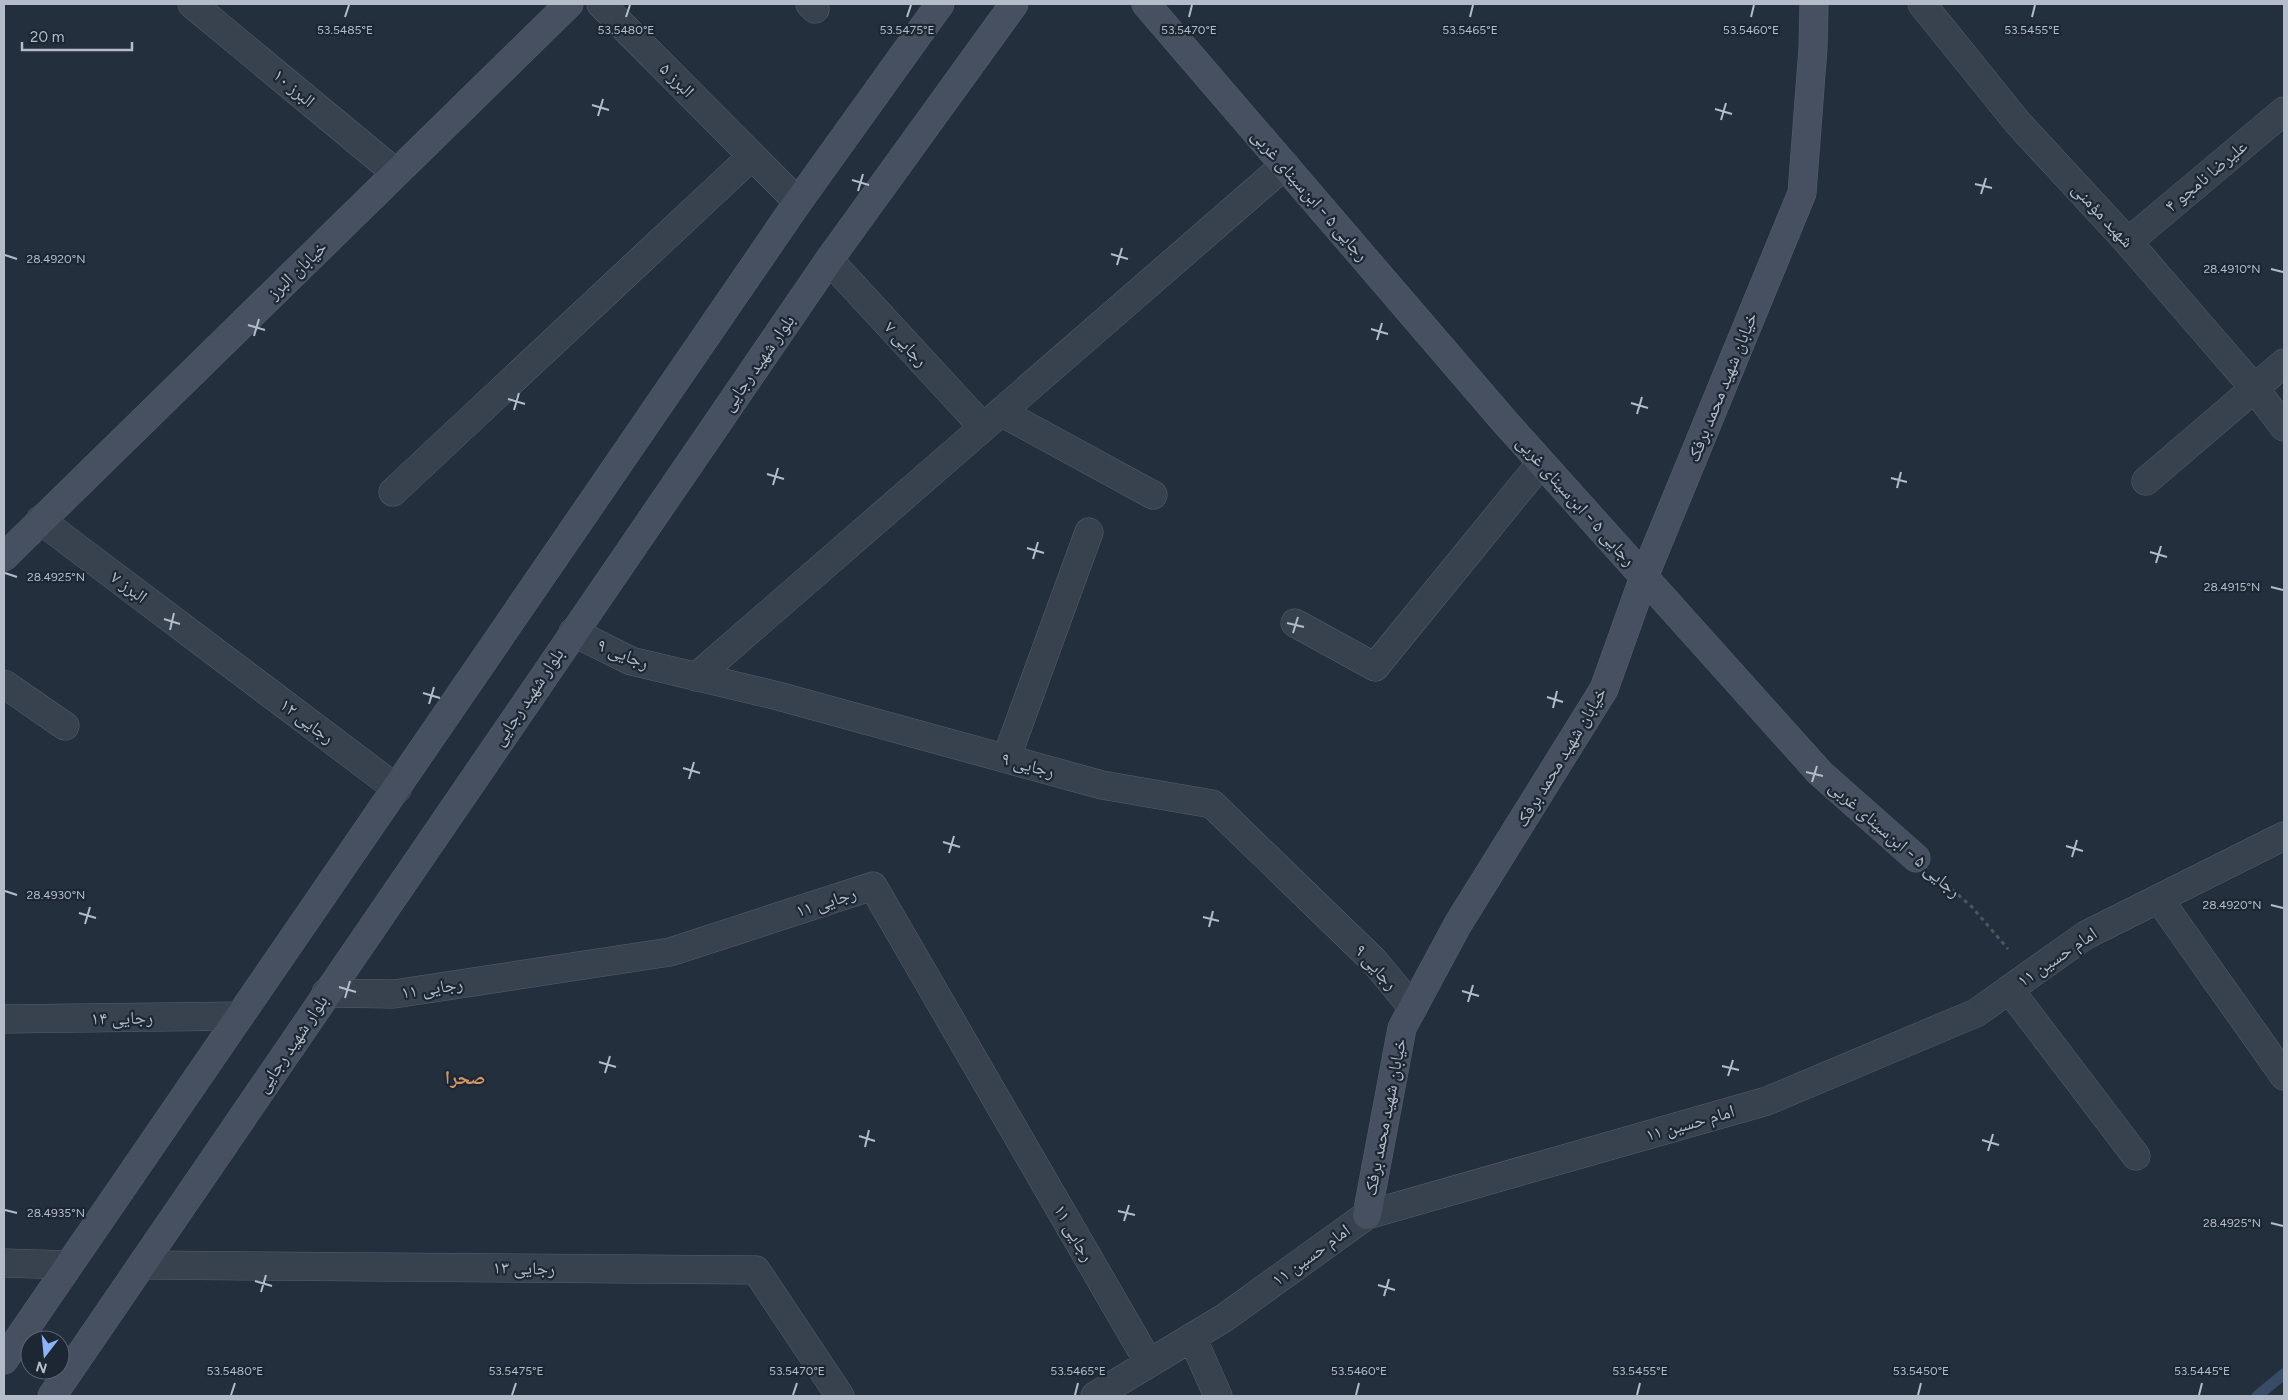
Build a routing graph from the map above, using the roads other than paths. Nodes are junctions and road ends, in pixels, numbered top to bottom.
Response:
1 (192, 4) edge
2 (569, 4) edge
3 (601, 4) edge
4 (940, 4) edge
5 (1014, 4) edge
6 (1146, 4) edge
7 (1814, 4) edge
8 (1922, 4) edge
9 (2284, 111) edge
10 (752, 156) junction
11 (1285, 165) junction
12 (396, 173) junction
13 (798, 202) junction
14 (2128, 242) junction
15 (829, 260) junction
16 (2284, 363) edge
17 (2255, 389) junction
18 (992, 420) junction
19 (2284, 427) edge
20 (1541, 463) junction
21 (2146, 481) dead end
22 (393, 492) dead end
23 (1153, 495) dead end
24 (40, 520) junction
25 (1089, 532) dead end
26 (4, 557) edge
27 (1644, 577) junction
28 (1295, 623) dead end
29 (572, 632) junction
30 (218, 654) joint
31 (696, 676) junction
32 (4, 684) edge
33 (65, 726) dead end
34 (1006, 759) junction
35 (397, 789) junction
36 (2284, 836) edge
37 (1916, 858) road end
38 (2159, 899) junction
39 (2020, 982) junction
40 (326, 992) junction
41 (1413, 1008) junction
42 (240, 1016) junction
43 (4, 1019) edge
44 (2284, 1076) edge
45 (2136, 1156) dead end
46 (1367, 1215) junction
47 (4, 1263) edge
48 (69, 1265) junction
49 (142, 1265) junction
50 (1192, 1338) junction
51 (4, 1360) edge
52 (1149, 1363) junction
53 (52, 1396) edge
54 (840, 1396) edge
55 (1095, 1396) edge
56 (1218, 1396) edge

1 - 12 street, البرز ۱۰
2 - 12 main road, خیابان البرز
3 - 10 street, البرز ۵
4 - 13 main road
5 - 15 main road, بلوار شهید رجایی
6 - 11 main road, رجایی ۵ - ابن‌سینای غربی
7 - 27 main road, خیابان شهید محمد برفک
8 - 14 street, شهید مؤمنی
9 - 14 street, علیرضا نامجو ۴
10 - 13 street, البرز ۵
10 - 22 street
11 - 18 street
11 - 20 main road, رجایی ۵ - ابن‌سینای غربی
12 - 24 main road, خیابان البرز
13 - 35 main road
14 - 17 street, شهید مؤمنی
15 - 18 street, رجایی ۷
15 - 29 main road, بلوار شهید رجایی
16 - 17 street
17 - 19 street, شهید مؤمنی
17 - 21 street
18 - 23 street, رجایی ۷
18 - 31 street
20 - 27 main road, رجایی ۵ - ابن‌سینای غربی
20 - 28 street
24 - 26 main road, خیابان البرز
24 - 30 street, البرز ۷
25 - 34 street
27 - 37 main road, رجایی ۵ - ابن‌سینای غربی
27 - 41 main road, خیابان شهید محمد برفک
29 - 31 street, رجایی ۹
29 - 40 main road, بلوار شهید رجایی
30 - 35 street, رجایی ۱۲
31 - 34 street, رجایی ۹
32 - 33 street
34 - 41 street, رجایی ۹
35 - 42 main road
36 - 38 street, امام حسین ۱۱
38 - 39 street, امام حسین ۱۱
38 - 44 street
39 - 45 street
39 - 46 street, امام حسین ۱۱
40 - 49 main road, بلوار شهید رجایی
40 - 52 street, رجایی ۱۱
41 - 46 main road, خیابان شهید محمد برفک
42 - 43 street, رجایی ۱۴
42 - 48 main road
46 - 50 street, امام حسین ۱۱
47 - 48 street
48 - 51 main road
49 - 53 main road, بلوار شهید رجایی
49 - 54 street, رجایی ۱۳
50 - 52 street, امام حسین ۱۱
50 - 56 street
52 - 55 street, امام حسین ۱۱

